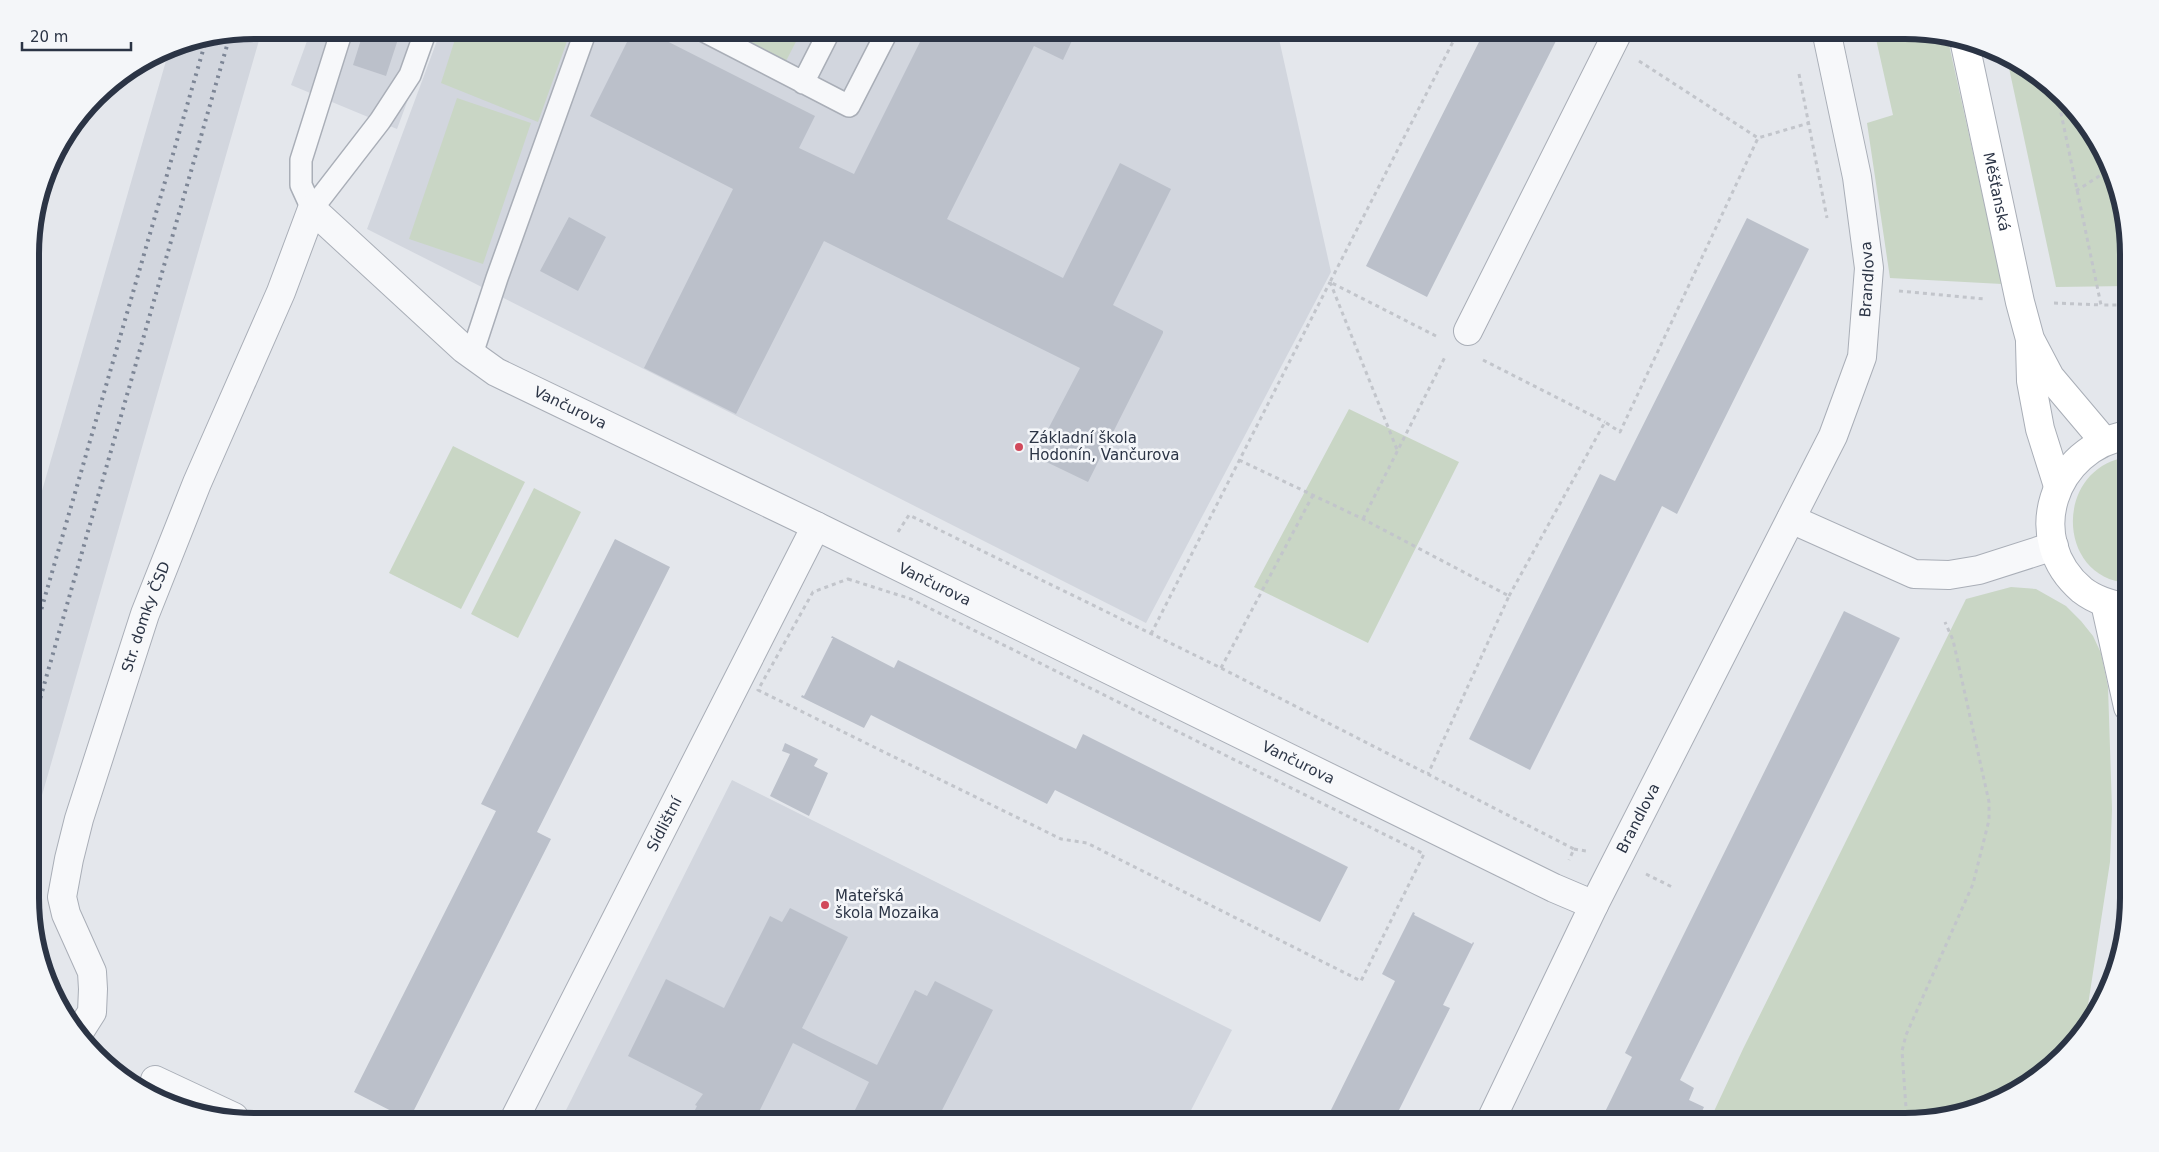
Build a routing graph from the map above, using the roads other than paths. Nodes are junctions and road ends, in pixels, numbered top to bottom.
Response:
1 (339, 39) edge
2 (423, 39) edge
3 (583, 39) edge
4 (719, 39) edge
5 (825, 39) edge
6 (883, 39) edge
7 (1615, 39) edge
8 (1828, 39) edge
9 (1966, 47) edge
10 (802, 83) junction
11 (312, 209) junction
12 (1460, 337) road end
13 (2030, 339) junction
14 (472, 354) junction
15 (2116, 438) edge
16 (2058, 486) junction
17 (1791, 519) junction
18 (816, 526) junction
19 (2054, 546) junction
20 (2117, 606) edge
21 (2120, 634) edge
22 (1594, 905) junction
23 (82, 1028) edge
24 (155, 1080) dead end
25 (219, 1110) edge
26 (518, 1113) edge
27 (1494, 1113) edge

1 - 11 lane
2 - 11 lane
3 - 14 lane
4 - 10 lane
5 - 10 lane
6 - 10 lane
7 - 12 street
8 - 17 street, Brandlova
9 - 13 main road, Měšťanská
11 - 14 street, Vančurova
11 - 23 street, Str. domky ČSD
13 - 15 main road, Měšťanská
13 - 16 main road, Měšťanská
14 - 18 street, Vančurova
15 - 16 main road, Měšťanská
16 - 19 main road, Měšťanská
17 - 19 street
17 - 22 street, Brandlova
18 - 22 street, Vančurova
18 - 26 street, Sídlištní
19 - 20 main road, Měšťanská
20 - 21 main road, Měšťanská
22 - 27 street, Brandlova
24 - 25 street

